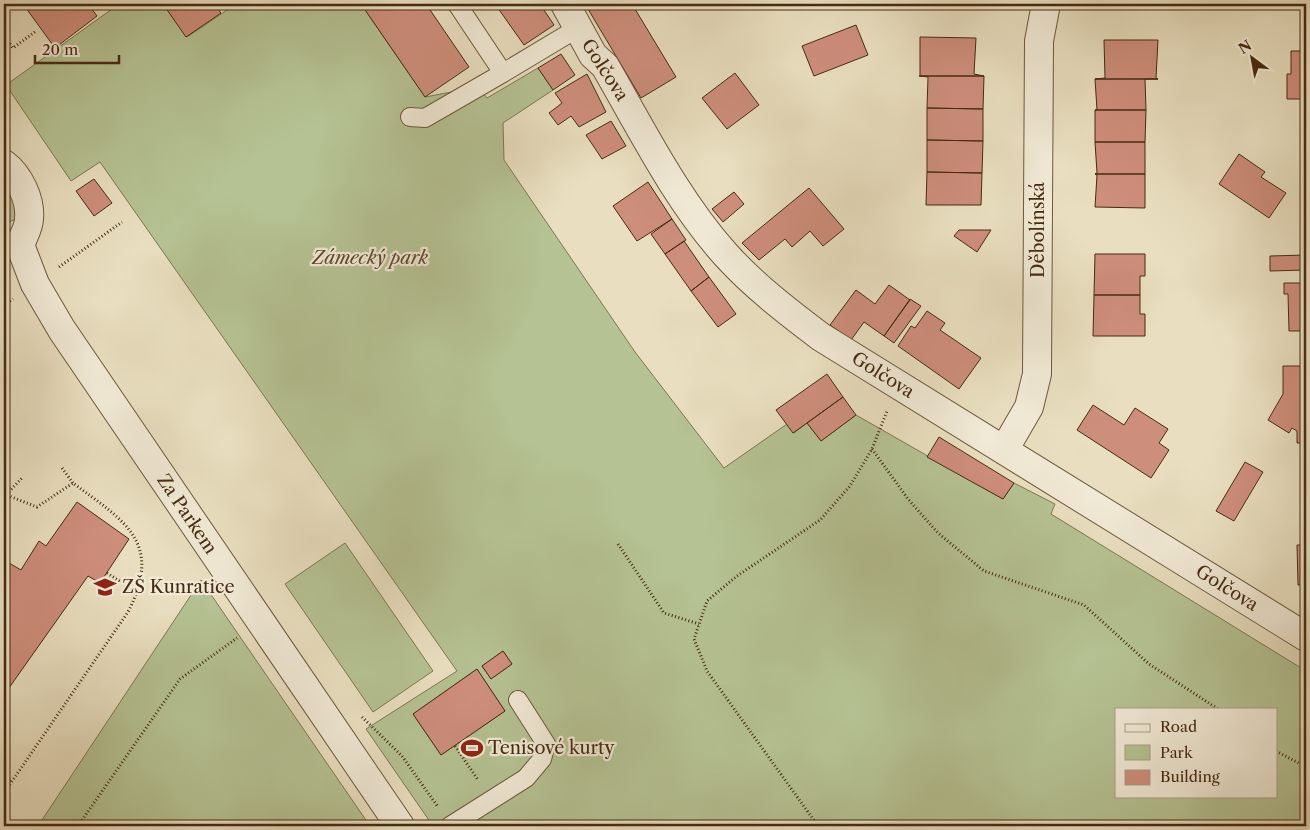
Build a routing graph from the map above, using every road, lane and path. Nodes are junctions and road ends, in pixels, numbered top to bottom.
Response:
1 (457, 4) edge
2 (565, 4) edge
3 (1046, 4) edge
4 (578, 28) junction
5 (36, 30) dead end
6 (4, 35) edge
7 (503, 72) junction
8 (410, 117) dead end
9 (4, 164) edge
10 (122, 222) dead end
11 (12, 240) edge
12 (53, 263) dead end
13 (15, 298) dead end
14 (4, 305) edge
15 (898, 385) junction
16 (872, 449) junction
17 (1004, 450) junction
18 (62, 468) dead end
19 (22, 478) dead end
20 (73, 483) junction
21 (4, 495) edge
22 (618, 544) dead end
23 (107, 573) dead end
24 (138, 593) junction
25 (699, 624) junction
26 (239, 636) dead end
27 (1306, 637) edge
28 (518, 700) dead end
29 (1216, 708) edge
30 (360, 716) dead end
31 (455, 746) dead end
32 (1278, 752) edge
33 (1306, 767) edge
34 (4, 777) edge
35 (12, 782) junction
36 (4, 793) edge
37 (491, 800) junction
38 (4, 822) edge
39 (6, 826) edge
40 (78, 826) edge
41 (400, 826) edge
42 (450, 826) edge
43 (818, 826) edge

1 - 7 lane
2 - 4 street, Golčova
3 - 17 street, Děbolínská
4 - 7 lane
4 - 15 street, Golčova
5 - 6 path
7 - 8 lane
9 - 11 street, Za Parkem
10 - 12 path
11 - 41 street, Za Parkem
13 - 14 path
15 - 16 path
15 - 17 street, Golčova
16 - 25 path
16 - 29 path
17 - 27 street, Golčova
18 - 20 path
19 - 21 path
20 - 21 path
20 - 24 path
22 - 25 path
23 - 24 path
24 - 35 path
25 - 43 path
26 - 40 path
28 - 37 lane
30 - 42 path
31 - 37 path
32 - 33 path
34 - 35 path
35 - 36 path
37 - 42 lane
38 - 39 path

